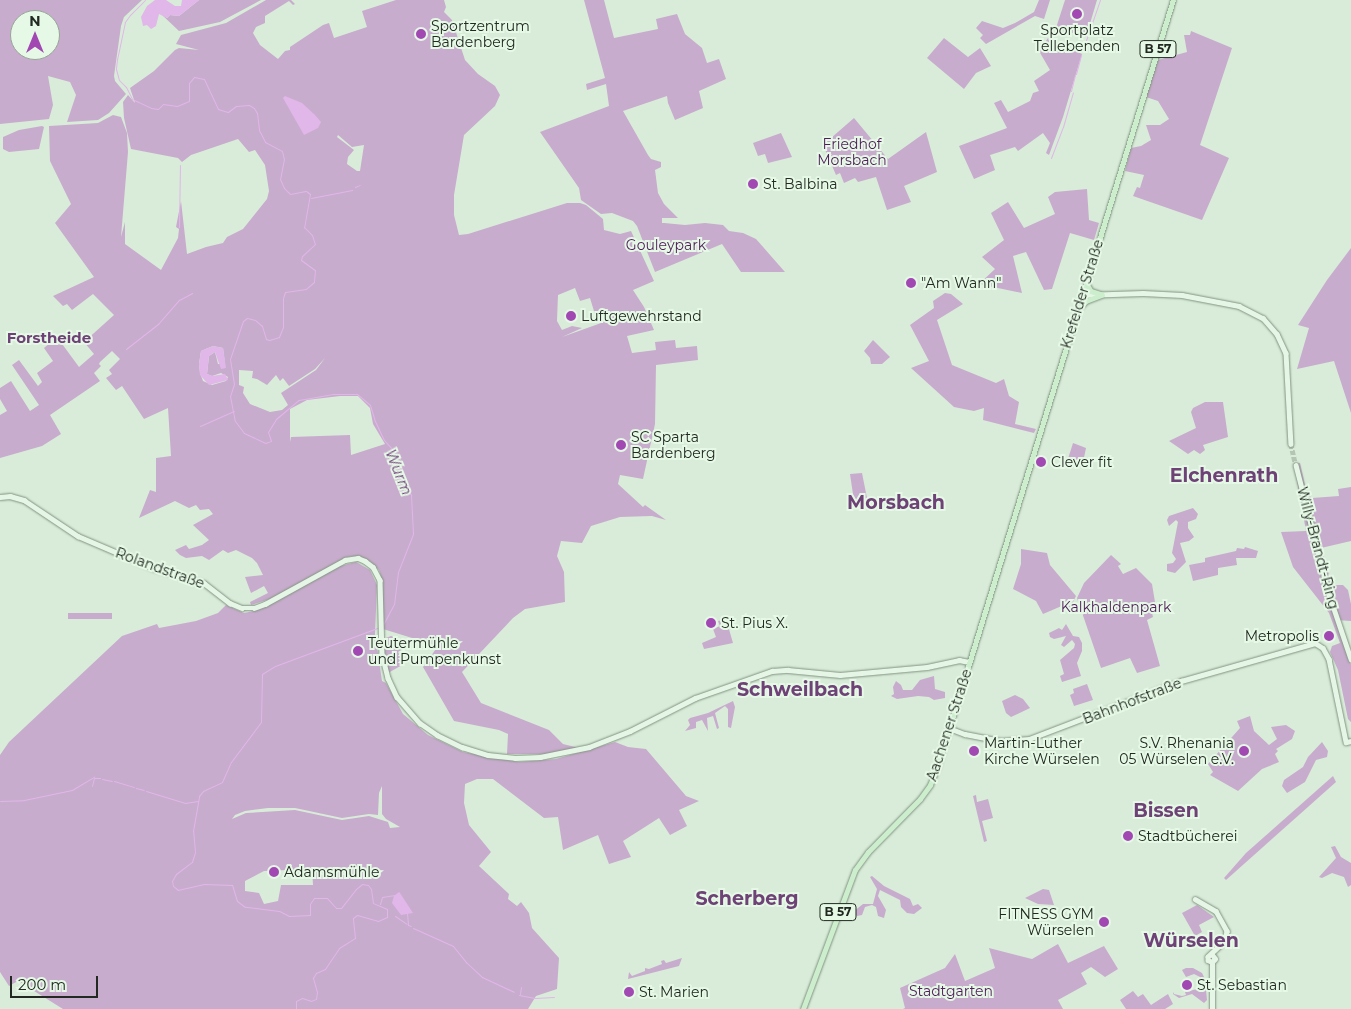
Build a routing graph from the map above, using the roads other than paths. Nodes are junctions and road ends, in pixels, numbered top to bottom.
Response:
1 (1173, 0) edge
2 (1086, 282) junction
3 (1082, 295) junction
4 (1102, 295) junction
5 (1077, 310) junction
6 (1291, 444) tunnel mouth
7 (1296, 465) tunnel mouth
8 (0, 498) edge
9 (993, 587) joint
10 (1351, 659) edge
11 (969, 662) junction
12 (949, 728) junction
13 (1351, 741) edge
14 (1195, 899) dead end
15 (803, 1009) edge
16 (1212, 1009) edge

1 - 2 main road, Krefelder Straße / B 57
2 - 3 main road, Krefelder Straße / B 57
2 - 4 main road
3 - 4 main road
3 - 5 main road, Krefelder Straße / B 57
4 - 5 main road
4 - 6 main road
5 - 9 main road, Krefelder Straße / B 57
7 - 10 main road, Willy-Brandt-Ring
8 - 11 main road, Rolandstraße
9 - 11 main road, Aachener Straße / B 57
11 - 12 main road, Aachener Straße / B 57
12 - 13 main road, Bahnhofstraße
12 - 15 main road, Aachener Straße / B 57
14 - 16 main road

